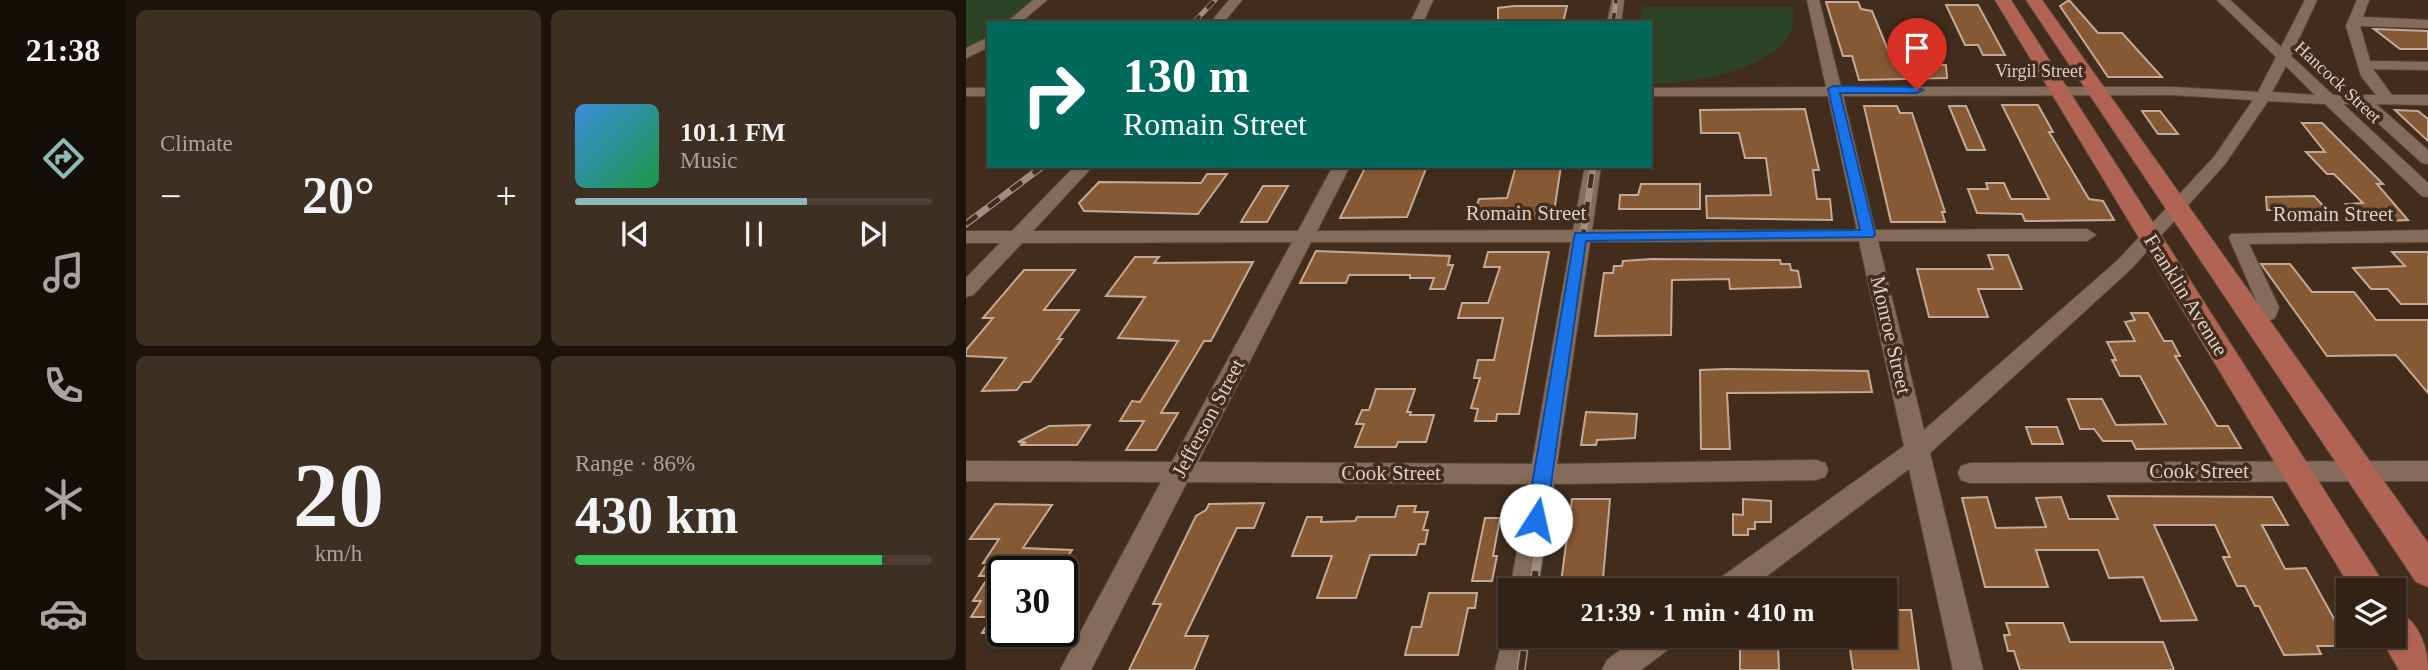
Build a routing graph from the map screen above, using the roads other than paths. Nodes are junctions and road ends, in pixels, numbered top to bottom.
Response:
1 (1041, 0) edge
2 (1236, 0) edge
3 (1427, 0) edge
4 (1618, 0) edge
5 (1813, 0) edge
6 (2003, 0) edge
7 (2034, 0) edge
8 (2223, 0) edge
9 (2311, 0) edge
10 (2362, 0) edge
11 (2355, 20) junction
12 (1015, 21) edge
13 (1218, 21) edge
14 (1417, 21) edge
15 (1614, 21) edge
16 (2428, 24) edge
17 (987, 42) edge
18 (966, 54) edge
19 (2283, 57) junction
20 (2365, 65) junction
21 (2428, 66) edge
22 (1833, 89) junction
23 (2057, 91) junction
24 (2098, 91) junction
25 (966, 92) edge
26 (987, 92) edge
27 (1652, 92) edge
28 (2263, 95) junction
29 (2330, 99) junction
30 (2362, 100) junction
31 (2388, 100) junction
32 (2428, 100) edge
33 (2428, 159) edge
34 (1083, 168) edge
35 (1341, 168) edge
36 (1592, 168) edge
37 (2428, 192) edge
38 (2175, 206) junction
39 (1868, 234) junction
40 (2147, 234) junction
41 (2087, 235) dead end
42 (1580, 236) junction
43 (2428, 236) edge
44 (966, 237) edge
45 (1017, 237) junction
46 (1305, 237) junction
47 (966, 290) edge
48 (2255, 320) junction
49 (1917, 450) junction
50 (2358, 469) junction
51 (1816, 470) dead end
52 (2297, 470) junction
53 (966, 471) edge
54 (1179, 471) junction
55 (2428, 471) edge
56 (1970, 473) dead end
57 (1544, 474) junction
58 (2428, 570) edge
59 (1526, 578) edge
60 (1742, 578) edge
61 (2364, 578) edge
62 (2406, 647) edge
63 (1514, 648) edge
64 (1647, 648) edge
65 (1075, 670) edge
66 (1510, 670) edge
67 (1617, 670) edge
68 (1968, 670) edge
69 (2420, 670) edge

1 - 12 street
2 - 13 street
3 - 14 street
4 - 15 street
5 - 22 street, Monroe Street
6 - 23 main road, Franklin Avenue
7 - 24 main road, Franklin Avenue
8 - 19 street, Hancock Street
9 - 19 street
10 - 11 street
11 - 16 street
11 - 20 street
17 - 18 street
19 - 28 street
19 - 29 street, Hancock Street
20 - 21 street
20 - 31 street
22 - 23 street, Virgil Street
22 - 27 street, Virgil Street
22 - 39 street, Monroe Street
23 - 24 street, Virgil Street
23 - 40 main road, Franklin Avenue
24 - 28 street, Virgil Street
24 - 38 main road, Franklin Avenue
25 - 26 street
28 - 29 street, Virgil Street
28 - 38 street
29 - 30 street, Virgil Street
29 - 37 street, Hancock Street
30 - 31 street, Virgil Street
30 - 33 street, Hancock Street
31 - 32 street, Virgil Street
34 - 45 street
35 - 46 street, Jefferson Street
36 - 42 street
38 - 40 street
38 - 48 main road, Franklin Avenue
39 - 41 street, Romain Street
39 - 42 street, Romain Street
39 - 49 street, Monroe Street
40 - 49 street
40 - 52 main road, Franklin Avenue
42 - 46 street, Romain Street
42 - 57 street
43 - 48 street, Romain Street
44 - 45 street, Romain Street
45 - 46 street, Romain Street
45 - 47 street
46 - 54 street, Jefferson Street
48 - 50 main road, Franklin Avenue
49 - 60 street
49 - 68 street, Monroe Street
50 - 52 street, Cook Street
50 - 55 street, Cook Street
50 - 58 main road, Franklin Avenue
51 - 57 street, Cook Street
52 - 56 street, Cook Street
52 - 61 main road, Franklin Avenue
53 - 54 street, Cook Street
54 - 57 street, Cook Street
54 - 65 street, Jefferson Street
57 - 59 street
62 - 69 main road
63 - 66 street
64 - 67 street

